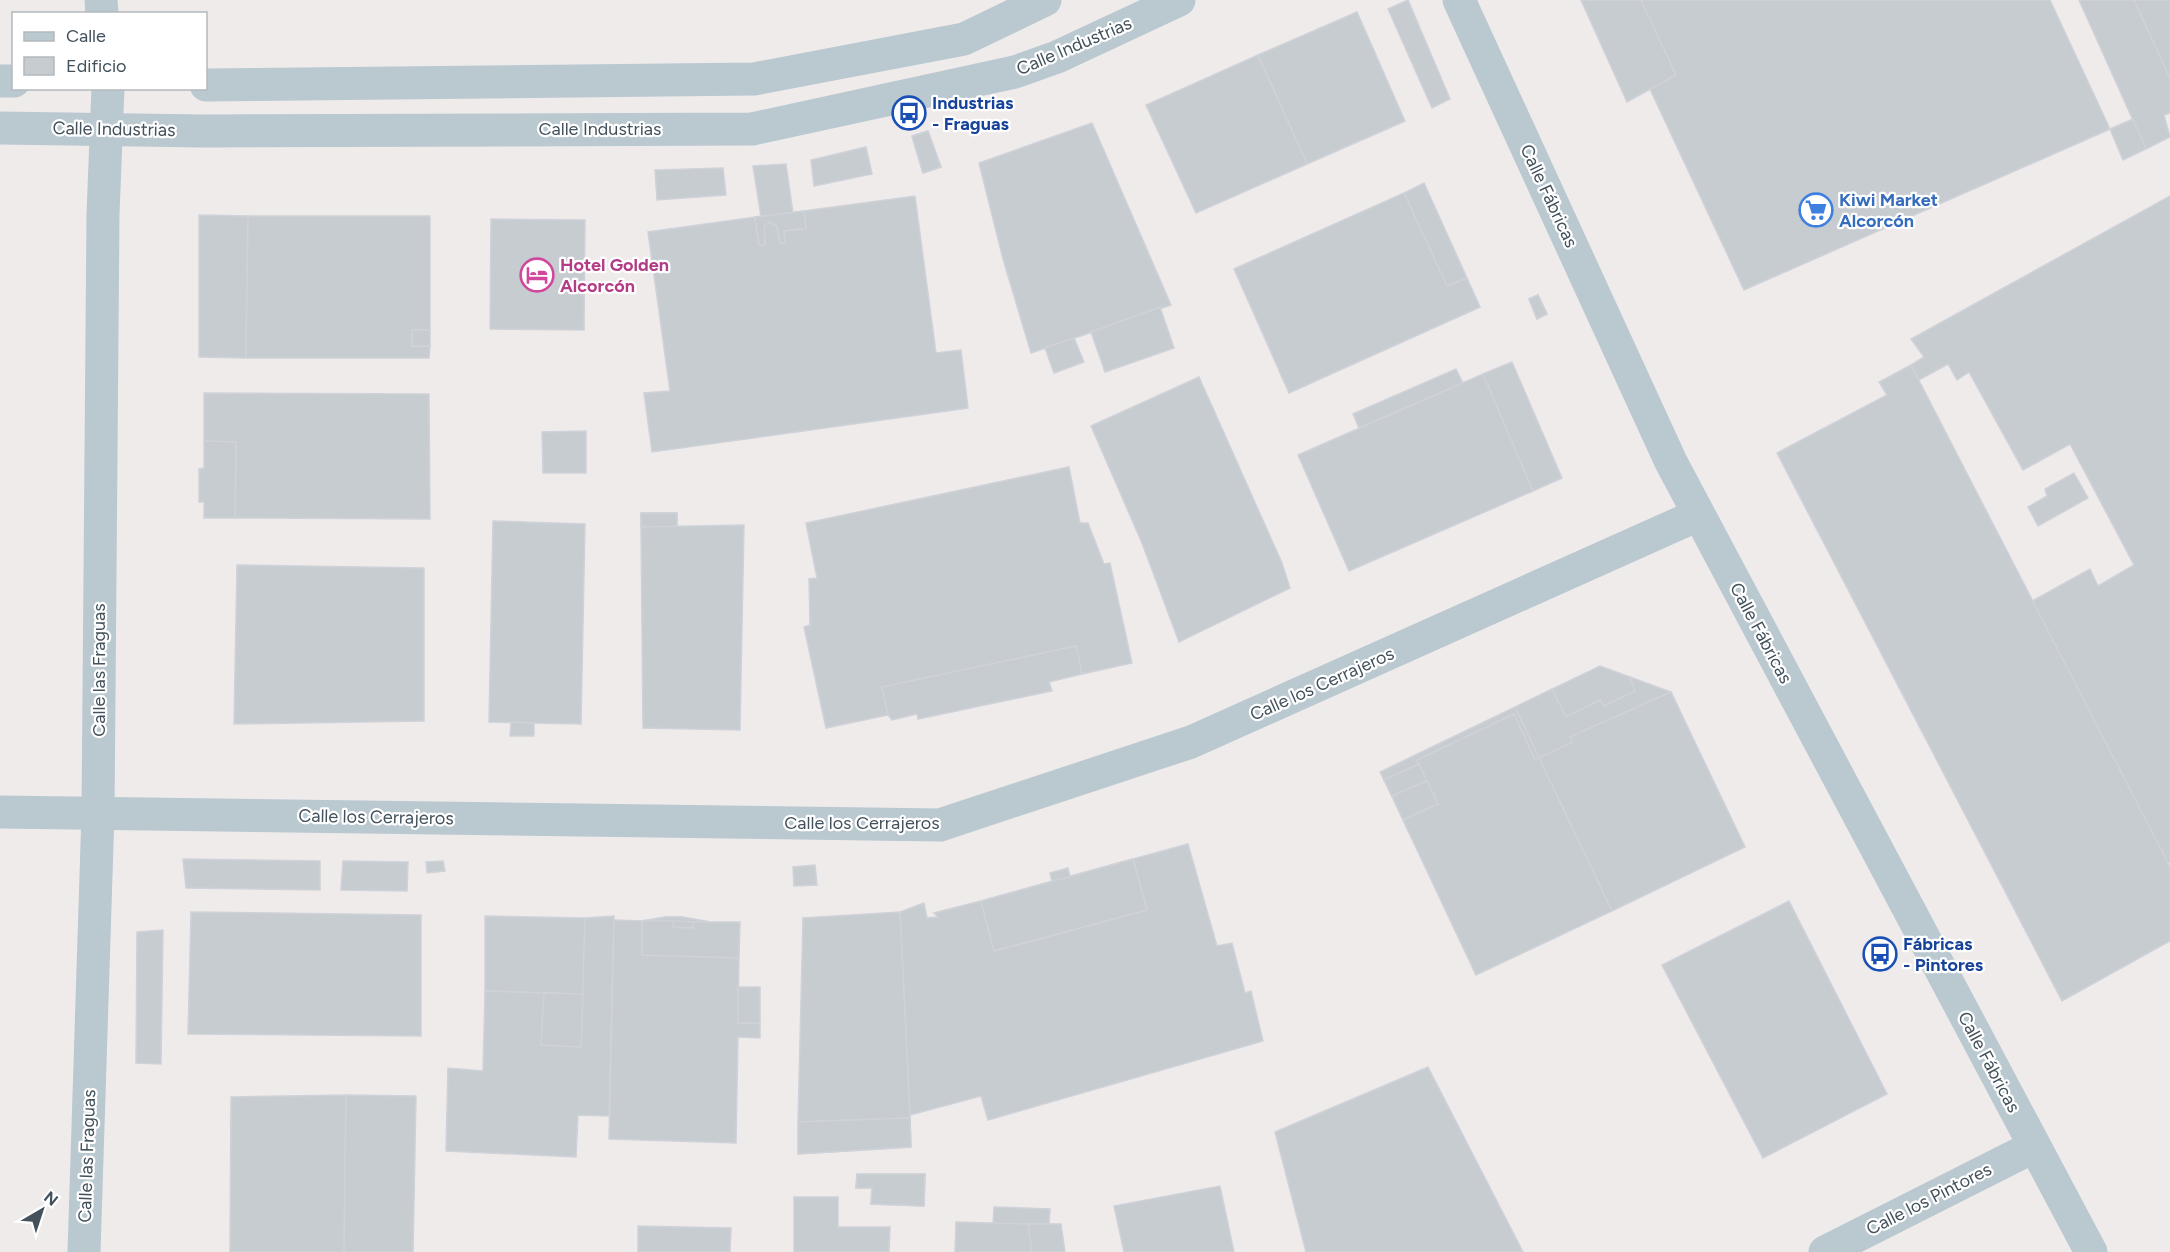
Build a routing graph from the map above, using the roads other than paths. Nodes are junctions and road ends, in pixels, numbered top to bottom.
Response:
1 (1045, 0) edge
2 (1179, 0) edge
3 (1459, 0) edge
4 (207, 85) edge
5 (108, 90) edge
6 (0, 128) edge
7 (108, 129) junction
8 (1698, 515) junction
9 (0, 812) edge
10 (98, 813) junction
11 (2033, 1147) junction
12 (84, 1252) edge
13 (1825, 1252) edge
14 (2091, 1252) edge

1 - 4 street
2 - 7 street, Calle Industrias
3 - 8 street, Calle Fábricas
5 - 7 street, Calle las Fraguas
6 - 7 street, Calle Industrias
7 - 10 street, Calle las Fraguas
8 - 10 street, Calle los Cerrajeros
8 - 11 street, Calle Fábricas
9 - 10 street, Calle los Cerrajeros
10 - 12 street, Calle las Fraguas
11 - 13 street, Calle los Pintores
11 - 14 street, Calle Fábricas

